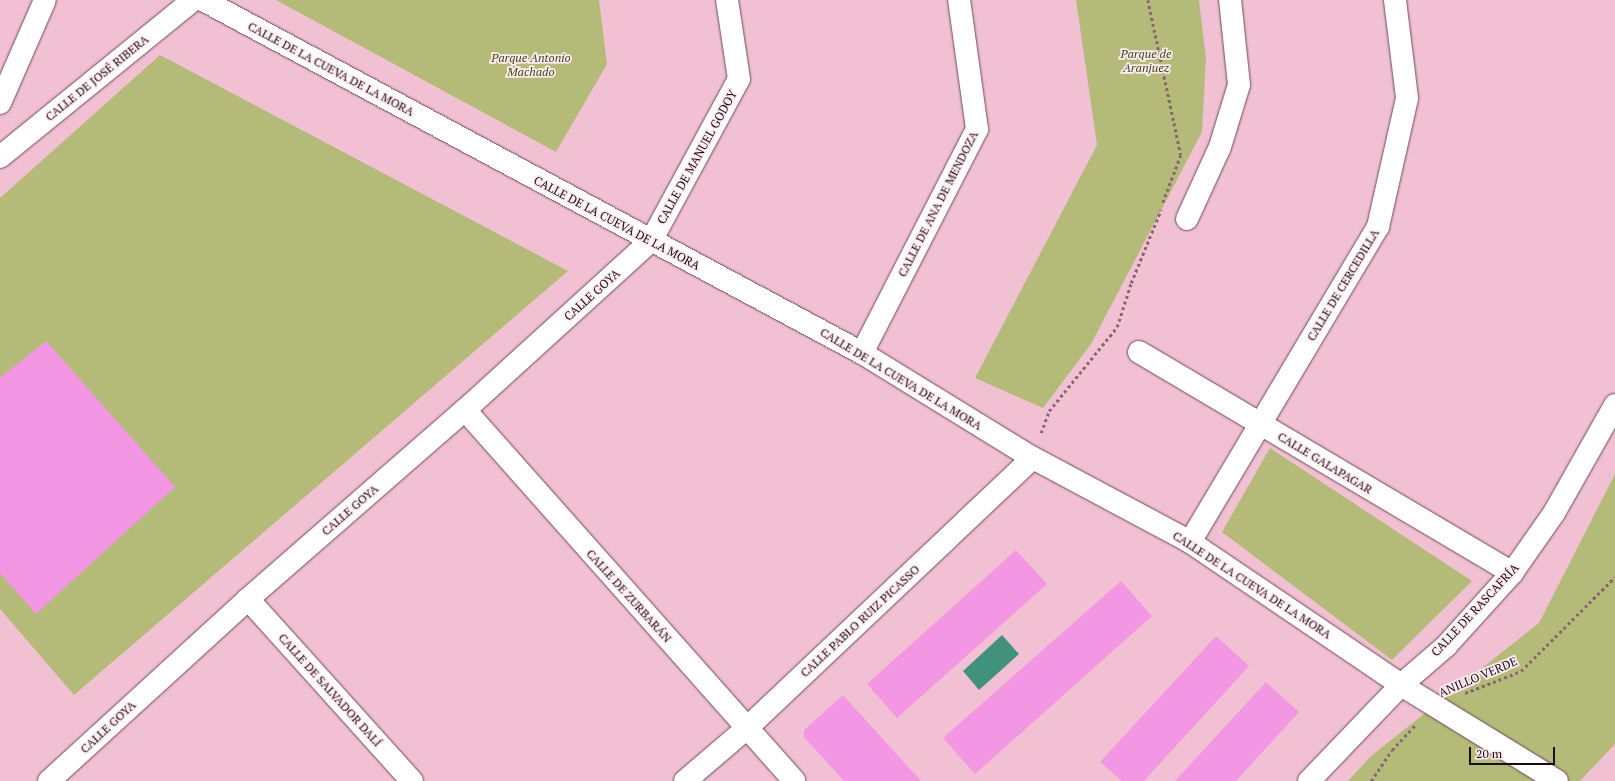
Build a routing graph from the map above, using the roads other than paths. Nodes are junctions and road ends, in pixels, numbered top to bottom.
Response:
1 (45, 0) edge
2 (194, 0) edge
3 (203, 0) edge
4 (727, 0) edge
5 (959, 0) edge
6 (1230, 0) edge
7 (1395, 0) edge
8 (0, 103) edge
9 (0, 157) edge
10 (1187, 219) dead end
11 (651, 241) junction
12 (1139, 352) dead end
13 (862, 353) junction
14 (1615, 405) edge
15 (465, 410) junction
16 (1260, 425) junction
17 (1033, 458) junction
18 (1190, 542) junction
19 (1512, 573) junction
20 (248, 599) junction
21 (1401, 685) junction
22 (747, 728) junction
23 (50, 781) edge
24 (412, 781) edge
25 (685, 781) edge
26 (794, 781) edge
27 (1309, 781) edge
28 (1557, 781) edge

1 - 8 street
2 - 9 street, CALLE DE JOSÉ RIBERA
3 - 11 street, CALLE DE LA CUEVA DE LA MORA
4 - 11 street, CALLE DE MANUEL GODOY
5 - 13 street, CALLE DE ANA DE MENDOZA
6 - 10 street
7 - 16 street, CALLE DE CERCEDILLA
11 - 13 street, CALLE DE LA CUEVA DE LA MORA
11 - 15 street, CALLE GOYA
12 - 16 street, CALLE GALAPAGAR
13 - 17 street, CALLE DE LA CUEVA DE LA MORA
14 - 19 street, CALLE DE RASCAFRÍA
15 - 20 street, CALLE GOYA
15 - 22 street, CALLE DE ZURBARÁN
16 - 18 street, CALLE DE CERCEDILLA
16 - 19 street, CALLE GALAPAGAR
17 - 18 street, CALLE DE LA CUEVA DE LA MORA
17 - 22 street, CALLE PABLO RUIZ PICASSO
18 - 21 street, CALLE DE LA CUEVA DE LA MORA
19 - 21 street, CALLE DE RASCAFRÍA
20 - 23 street, CALLE GOYA
20 - 24 street, CALLE DE SALVADOR DALÍ
21 - 27 street, CALLE DE RASCAFRÍA
21 - 28 street, CALLE DE LA CUEVA DE LA MORA
22 - 25 street, CALLE PABLO RUIZ PICASSO
22 - 26 street, CALLE DE ZURBARÁN

